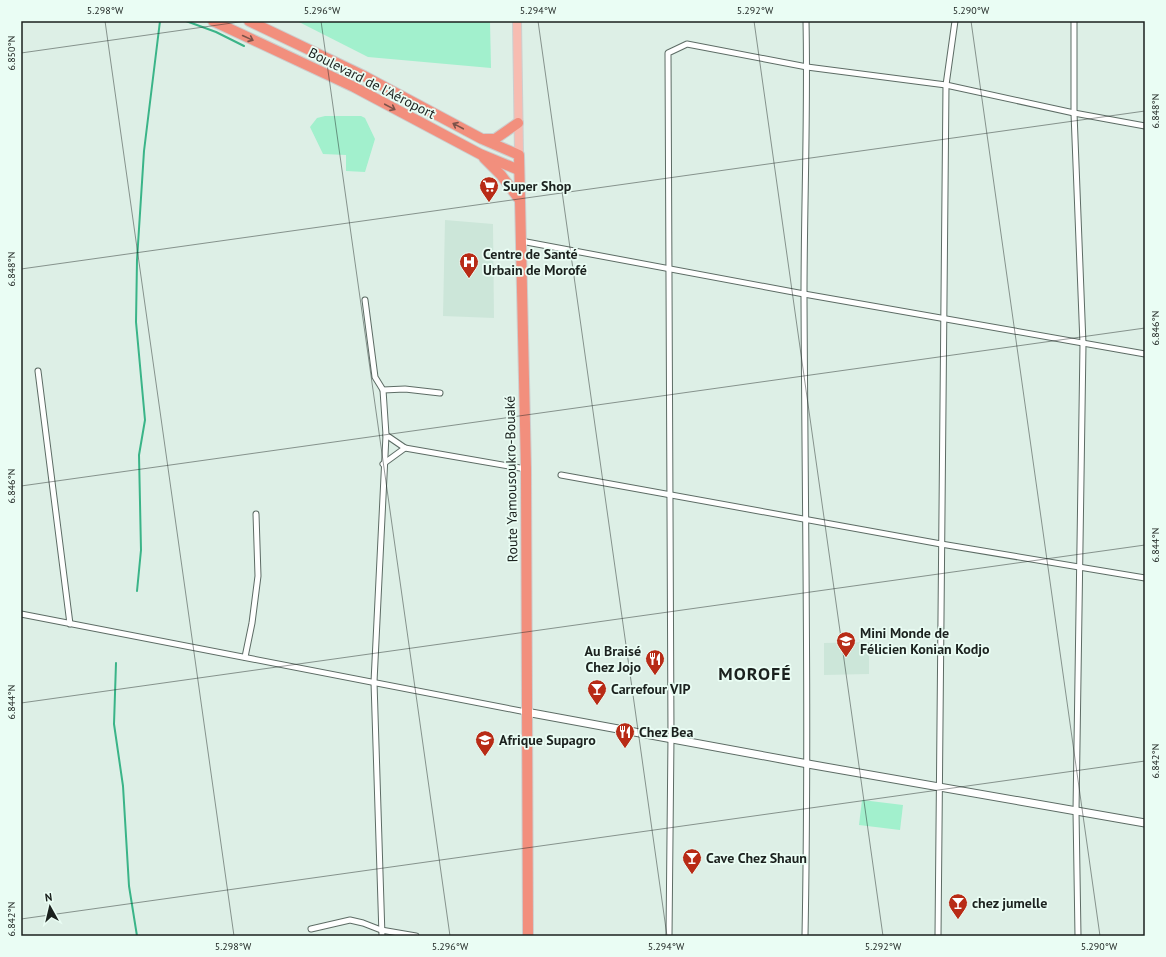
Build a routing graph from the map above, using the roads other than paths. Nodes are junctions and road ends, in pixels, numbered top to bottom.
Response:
1 (213, 21) edge
2 (249, 21) edge
3 (517, 21) edge
4 (806, 21) edge
5 (955, 21) edge
6 (1074, 21) edge
7 (807, 67) junction
8 (946, 85) junction
9 (1074, 113) junction
10 (518, 123) junction
11 (1145, 126) edge
12 (482, 138) junction
13 (480, 154) junction
14 (519, 155) junction
15 (519, 170) junction
16 (519, 200) junction
17 (521, 240) junction
18 (670, 269) junction
19 (804, 294) junction
20 (365, 300) dead end
21 (944, 319) junction
22 (1083, 344) junction
23 (1145, 354) edge
24 (38, 371) dead end
25 (383, 390) junction
26 (440, 393) dead end
27 (386, 435) junction
28 (405, 448) junction
29 (383, 464) junction
30 (526, 469) junction
31 (561, 475) dead end
32 (670, 494) junction
33 (256, 514) dead end
34 (807, 520) junction
35 (941, 544) junction
36 (1078, 568) junction
37 (1145, 578) edge
38 (21, 614) edge
39 (70, 624) junction
40 (245, 658) junction
41 (374, 682) junction
42 (526, 712) junction
43 (671, 737) junction
44 (808, 764) junction
45 (939, 787) junction
46 (1076, 811) junction
47 (1145, 822) edge
48 (311, 929) dead end
49 (382, 930) junction
50 (382, 936) edge
51 (416, 936) edge
52 (528, 936) edge
53 (668, 936) edge
54 (804, 936) edge
55 (938, 936) edge
56 (1078, 936) edge

1 -> 13 highway, Boulevard de l'Aéroport
12 -> 2 highway, Boulevard de l'Aéroport
3 - 10 main road, Route Yamousoukro-Bouaké
4 - 7 street
5 - 8 street
6 - 9 street
7 - 8 street
7 - 18 street
7 - 19 street
8 - 9 street
8 - 21 street
9 - 11 street
9 - 22 street
10 - 12 highway
10 - 14 main road, Route Yamousoukro-Bouaké
12 - 14 highway, Boulevard de l'Aéroport
13 - 15 highway, Boulevard de l'Aéroport
13 - 16 highway
14 - 15 highway, Route Yamousoukro-Bouaké
15 - 16 highway, Route Yamousoukro-Bouaké
16 - 17 highway, Route Yamousoukro-Bouaké
17 - 18 street
17 - 30 highway, Route Yamousoukro-Bouaké
18 - 19 street
18 - 32 street
19 - 21 street
19 - 34 street
20 - 25 street
21 - 22 street
21 - 35 street
22 - 23 street
22 - 36 street
24 - 39 street
25 - 26 street
25 - 27 street
27 - 28 street
27 - 29 street
28 - 29 street
28 - 30 street
29 - 41 street
30 - 42 highway, Route Yamousoukro-Bouaké
31 - 32 street
32 - 34 street
32 - 43 street
33 - 40 street
34 - 35 street
34 - 44 street
35 - 36 street
35 - 45 street
36 - 37 street
36 - 46 street
38 - 39 street
39 - 40 street
40 - 41 street
41 - 42 street
41 - 49 street
42 - 43 street
42 - 52 highway, Route Yamousoukro-Bouaké
43 - 44 street
43 - 53 street
44 - 45 street
44 - 54 street
45 - 46 street
45 - 55 street
46 - 47 street
46 - 56 street
48 - 49 street
49 - 50 street
49 - 51 street

